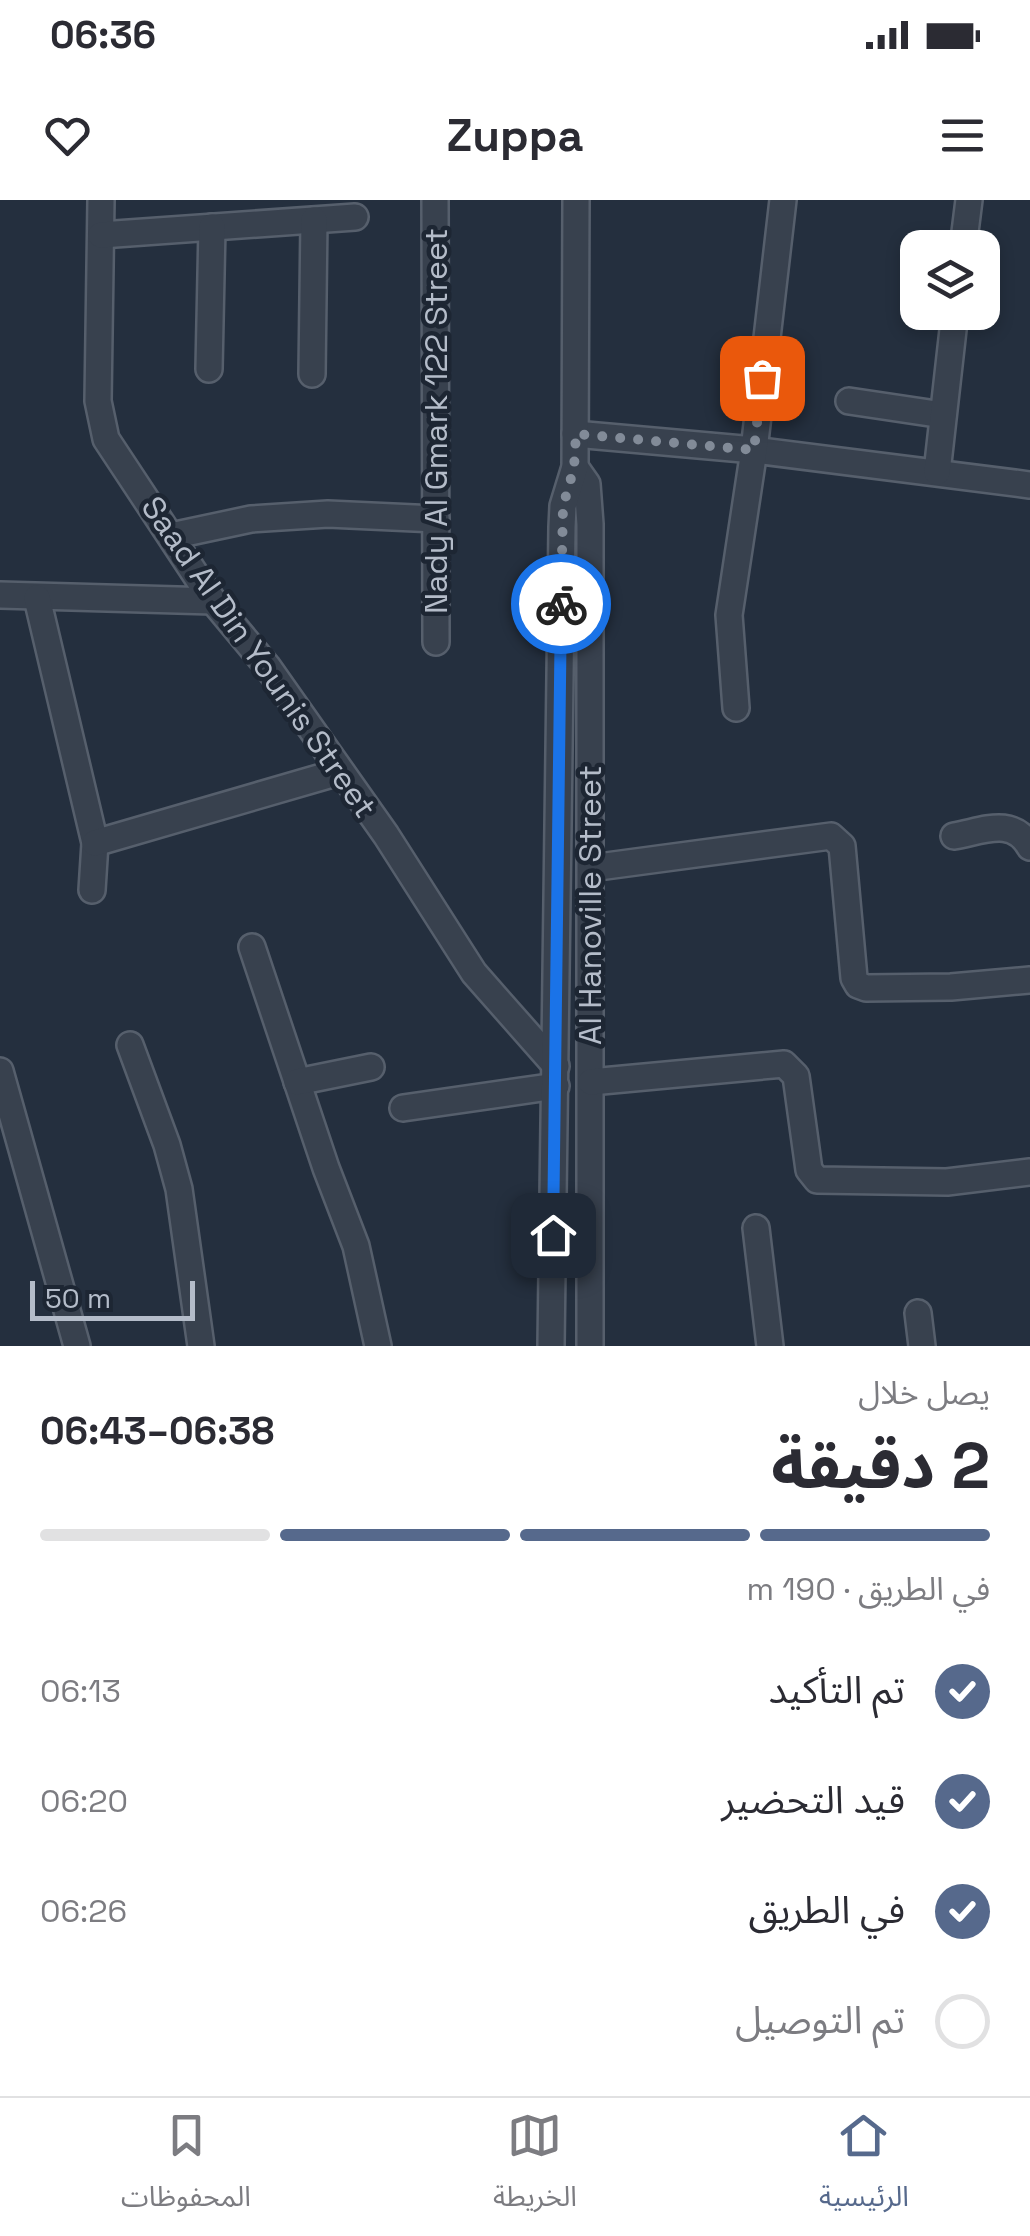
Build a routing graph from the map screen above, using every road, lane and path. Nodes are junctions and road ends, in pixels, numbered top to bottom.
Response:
1 (102, 200) edge
2 (435, 200) edge
3 (576, 200) edge
4 (782, 200) edge
5 (969, 200) edge
6 (355, 216) dead end
7 (314, 220) junction
8 (212, 227) junction
9 (965, 230) edge
10 (101, 235) junction
11 (954, 330) edge
12 (209, 369) dead end
13 (312, 374) dead end
14 (849, 401) dead end
15 (944, 415) junction
16 (576, 434) junction
17 (754, 450) junction
18 (574, 468) junction
19 (937, 472) junction
20 (1030, 485) edge
21 (436, 519) junction
22 (171, 536) junction
23 (0, 595) edge
24 (37, 598) junction
25 (213, 601) junction
26 (436, 642) dead end
27 (736, 708) dead end
28 (340, 772) junction
29 (954, 836) dead end
30 (96, 843) junction
31 (1030, 847) edge
32 (590, 868) junction
33 (92, 890) dead end
34 (252, 947) dead end
35 (1030, 980) edge
36 (130, 1045) dead end
37 (372, 1067) dead end
38 (0, 1070) edge
39 (556, 1076) junction
40 (298, 1082) junction
41 (591, 1082) junction
42 (404, 1108) dead end
43 (1030, 1172) edge
44 (756, 1228) dead end
45 (918, 1313) dead end
46 (78, 1346) edge
47 (201, 1346) edge
48 (378, 1346) edge
49 (551, 1346) edge
50 (590, 1346) edge
51 (770, 1346) edge
52 (922, 1346) edge

1 - 10 street, Saad Al Din Younis Street
2 - 21 street, Nady Al Gmark 122 Street
3 - 16 street, Al Hanoville Street
4 - 17 street
5 - 9 street
6 - 7 street
7 - 8 street
7 - 13 street
8 - 10 street
8 - 12 street
10 - 22 street, Saad Al Din Younis Street
11 - 15 street
14 - 15 street
15 - 19 street
16 - 17 street
16 - 18 street, Al Hanoville Street
17 - 19 street
17 - 27 street
18 - 32 street, Al Hanoville Street
18 - 39 street, Al Hanoville Street
19 - 20 street
21 - 22 street
21 - 26 street, Nady Al Gmark 122 Street
22 - 25 street, Saad Al Din Younis Street
23 - 24 street
24 - 25 street
24 - 30 street
25 - 28 street, Saad Al Din Younis Street
28 - 30 street
28 - 39 street, Saad Al Din Younis Street
29 - 31 street
30 - 33 street
32 - 35 street
32 - 41 street, Al Hanoville Street
34 - 40 street
36 - 47 street
37 - 40 street
38 - 46 street
39 - 42 street
39 - 49 street, Al Hanoville Street
40 - 48 street
41 - 43 street
41 - 50 street, Al Hanoville Street
44 - 51 street
45 - 52 street

